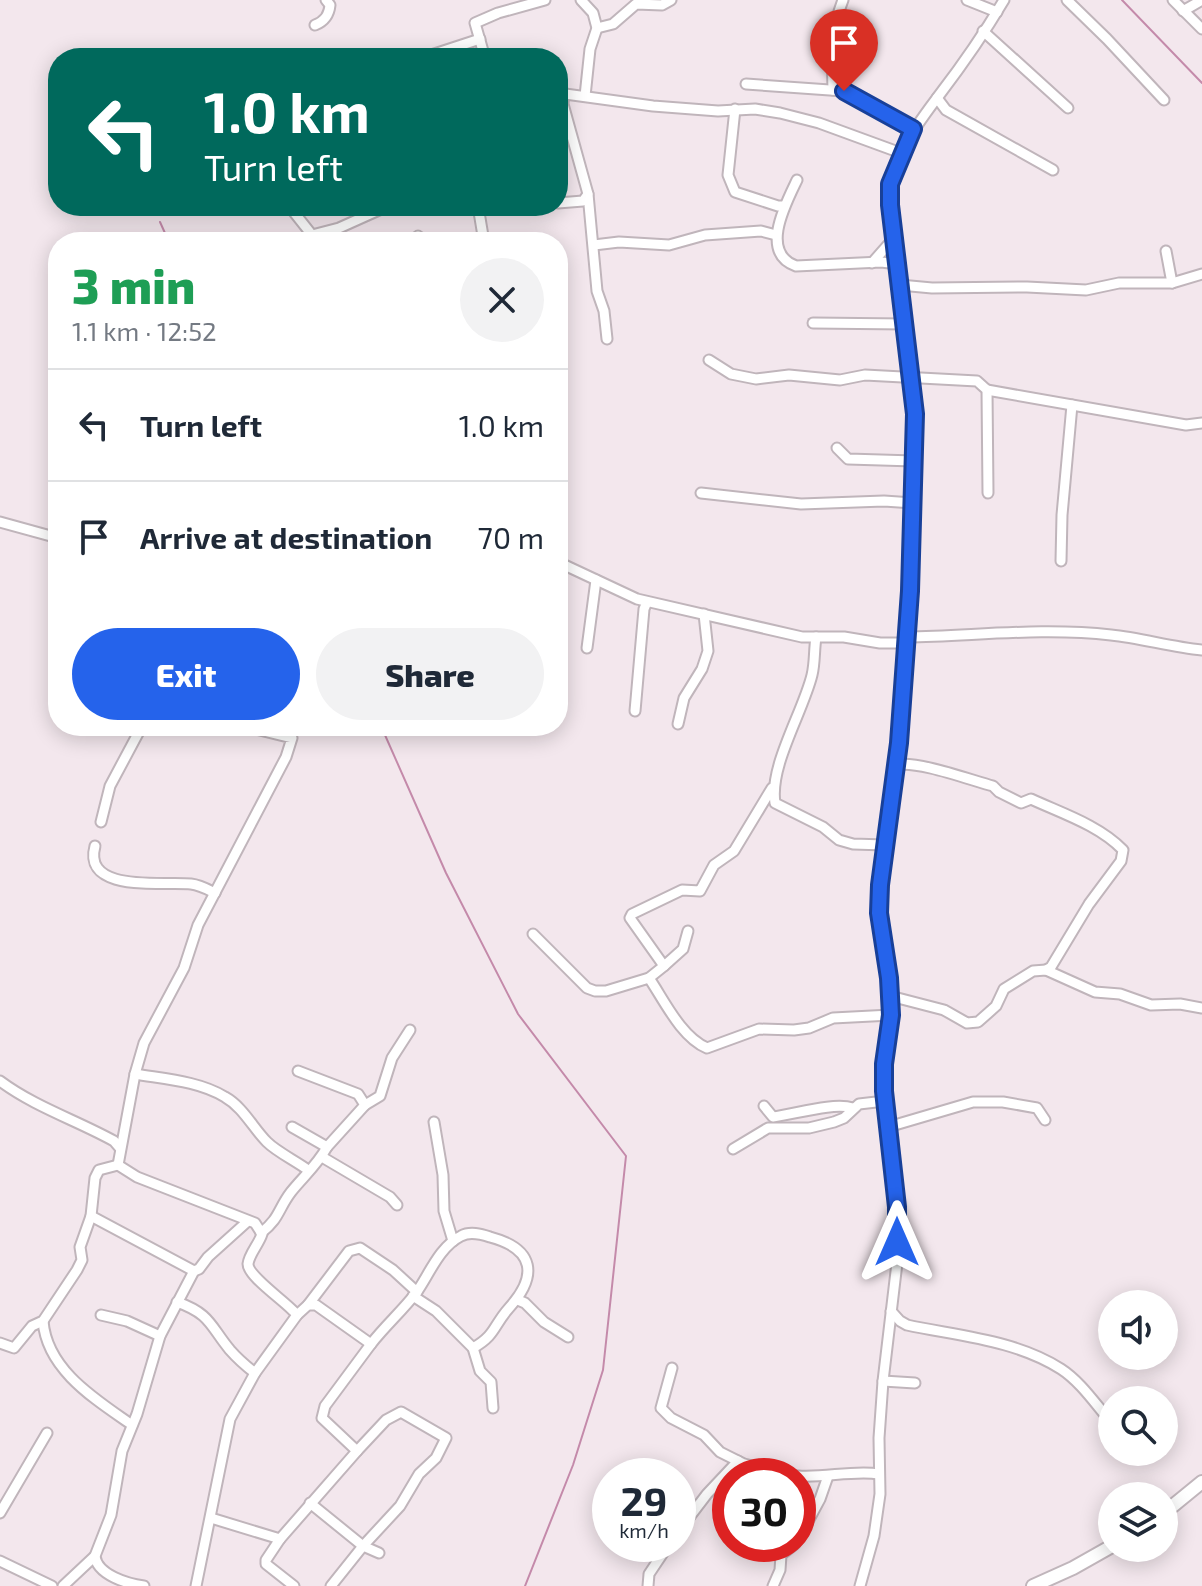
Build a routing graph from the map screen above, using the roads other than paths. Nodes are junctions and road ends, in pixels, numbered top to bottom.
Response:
1 (326, 0) edge
2 (545, 0) edge
3 (581, 0) edge
4 (671, 0) edge
5 (843, 0) edge
6 (967, 0) edge
7 (1004, 0) edge
8 (1067, 0) edge
9 (1173, 0) edge
10 (1202, 0) edge
11 (1183, 11) junction
12 (997, 12) junction
13 (315, 25) dead end
14 (597, 28) junction
15 (1202, 29) edge
16 (983, 31) junction
17 (480, 39) junction
18 (453, 48) edge
19 (482, 48) edge
20 (746, 84) dead end
21 (833, 90) junction
22 (568, 94) edge
23 (585, 96) junction
24 (937, 98) junction
25 (1164, 100) dead end
26 (1068, 108) dead end
27 (735, 109) junction
28 (568, 122) edge
29 (913, 129) junction
30 (901, 153) junction
31 (1053, 170) dead end
32 (797, 180) dead end
33 (588, 194) junction
34 (568, 202) edge
35 (784, 206) junction
36 (366, 216) edge
37 (329, 232) edge
38 (776, 235) junction
39 (894, 238) junction
40 (594, 245) junction
41 (1166, 251) dead end
42 (872, 263) junction
43 (898, 264) junction
44 (1202, 274) edge
45 (1172, 283) junction
46 (900, 285) junction
47 (813, 323) dead end
48 (905, 324) junction
49 (607, 339) dead end
50 (709, 360) dead end
51 (912, 379) junction
52 (987, 390) junction
53 (1072, 405) junction
54 (1202, 423) edge
55 (837, 448) dead end
56 (914, 461) junction
57 (701, 493) dead end
58 (988, 493) dead end
59 (913, 503) junction
60 (0, 522) edge
61 (48, 535) edge
62 (1061, 561) dead end
63 (568, 568) edge
64 (596, 580) junction
65 (647, 602) junction
66 (704, 614) junction
67 (816, 637) junction
68 (906, 640) junction
69 (587, 648) dead end
70 (1202, 650) edge
71 (635, 711) dead end
72 (678, 724) dead end
73 (137, 736) edge
74 (284, 736) edge
75 (896, 765) junction
76 (772, 788) junction
77 (101, 822) dead end
78 (885, 845) junction
79 (95, 846) dead end
80 (215, 893) junction
81 (688, 931) dead end
82 (533, 934) dead end
83 (664, 966) junction
84 (1046, 970) junction
85 (649, 978) junction
86 (890, 996) junction
87 (1202, 1008) edge
88 (891, 1015) junction
89 (410, 1030) dead end
90 (298, 1071) dead end
91 (135, 1074) junction
92 (0, 1081) edge
93 (885, 1101) junction
94 (365, 1105) junction
95 (764, 1106) dead end
96 (853, 1108) junction
97 (1045, 1120) dead end
98 (434, 1122) dead end
99 (292, 1127) dead end
100 (888, 1127) junction
101 (120, 1148) junction
102 (733, 1149) dead end
103 (324, 1152) junction
104 (118, 1165) junction
105 (308, 1170) junction
106 (397, 1205) dead end
107 (91, 1216) junction
108 (248, 1221) junction
109 (261, 1233) junction
110 (453, 1241) junction
111 (194, 1271) junction
112 (415, 1294) junction
113 (518, 1300) junction
114 (177, 1302) junction
115 (308, 1305) junction
116 (891, 1311) junction
117 (101, 1315) dead end
118 (297, 1315) junction
119 (43, 1321) junction
120 (160, 1336) junction
121 (568, 1337) dead end
122 (0, 1343) edge
123 (371, 1344) junction
124 (473, 1348) junction
125 (672, 1368) dead end
126 (255, 1373) junction
127 (883, 1381) junction
128 (915, 1383) dead end
129 (1098, 1407) edge
130 (493, 1408) dead end
131 (132, 1425) junction
132 (47, 1433) dead end
133 (357, 1451) junction
134 (732, 1458) edge
135 (879, 1474) junction
136 (816, 1476) edge
137 (828, 1476) junction
138 (1202, 1482) edge
139 (712, 1489) edge
140 (1178, 1502) edge
141 (310, 1503) junction
142 (816, 1506) edge
143 (696, 1508) edge
144 (0, 1513) edge
145 (211, 1518) junction
146 (280, 1539) junction
147 (363, 1546) junction
148 (379, 1553) dead end
149 (1098, 1554) edge
150 (95, 1556) junction
151 (0, 1561) edge
152 (657, 1562) edge
153 (781, 1562) edge
154 (52, 1586) edge
155 (63, 1586) edge
156 (144, 1586) edge
157 (196, 1586) edge
158 (294, 1586) edge
159 (331, 1586) edge
160 (648, 1586) edge
161 (773, 1586) edge
162 (860, 1586) edge
163 (1033, 1586) edge

1 - 13 street
2 - 17 street
3 - 14 street
4 - 14 street
5 - 21 street
6 - 12 street
7 - 12 street
8 - 25 street
9 - 11 street
10 - 11 street
11 - 15 street
12 - 16 street
14 - 23 street
16 - 24 street
16 - 26 street
17 - 18 street
17 - 19 street
20 - 21 street
21 - 29 street
22 - 23 street
23 - 27 street
24 - 29 street
24 - 31 street
27 - 30 street
27 - 35 street
28 - 33 street
29 - 30 street
30 - 39 street
32 - 35 street
33 - 34 street
33 - 40 street
35 - 38 street
36 - 37 street
38 - 40 street
38 - 42 street
39 - 42 street
39 - 43 street
40 - 49 street
41 - 45 street
42 - 43 street
43 - 46 street
44 - 45 street
45 - 46 street
46 - 48 street
47 - 48 street
48 - 51 street
50 - 51 street
51 - 52 street
51 - 56 street
52 - 53 street
52 - 58 street
53 - 54 street
53 - 62 street
55 - 56 street
56 - 59 street
57 - 59 street
59 - 68 street
60 - 61 street
63 - 64 street
64 - 65 street
64 - 69 street
65 - 66 street
65 - 71 street
66 - 67 street
66 - 72 street
67 - 68 street
67 - 76 street
68 - 70 street
68 - 75 street
73 - 77 street
74 - 80 street
75 - 78 street
75 - 84 street
76 - 78 street
76 - 83 street
78 - 86 street
79 - 80 street
80 - 91 street
81 - 83 street
82 - 85 street
83 - 85 street
84 - 86 street
84 - 87 street
85 - 88 street
86 - 88 street
88 - 93 street
89 - 94 street
90 - 94 street
91 - 101 street
91 - 105 street
92 - 101 street
93 - 96 street
93 - 100 street
94 - 103 street
95 - 96 street
96 - 102 street
97 - 100 street
98 - 110 street
99 - 103 street
100 - 116 street
101 - 104 street
103 - 105 street
103 - 106 street
104 - 107 street
104 - 108 street
105 - 109 street
107 - 111 street
107 - 119 street
108 - 109 street
108 - 111 street
109 - 118 street
110 - 112 street
110 - 113 street
111 - 114 street
112 - 115 street
112 - 123 street
112 - 124 street
113 - 121 street
113 - 124 street
114 - 120 street
114 - 126 street
115 - 118 street
115 - 123 street
116 - 127 street
116 - 129 street
117 - 120 street
118 - 126 street
119 - 122 street
119 - 131 street
120 - 131 street
123 - 133 street
124 - 130 street
125 - 134 street
126 - 145 street
127 - 128 street
127 - 135 street
131 - 150 street
132 - 144 street
133 - 141 street
133 - 147 street
135 - 137 street
135 - 162 street
136 - 137 street
137 - 142 street
138 - 140 main road
139 - 143 street
141 - 146 street
141 - 147 street
145 - 146 street
145 - 157 street
146 - 158 street
147 - 148 street
147 - 159 street
149 - 163 main road
150 - 155 street
150 - 156 street
151 - 154 street
152 - 160 street
153 - 161 street

